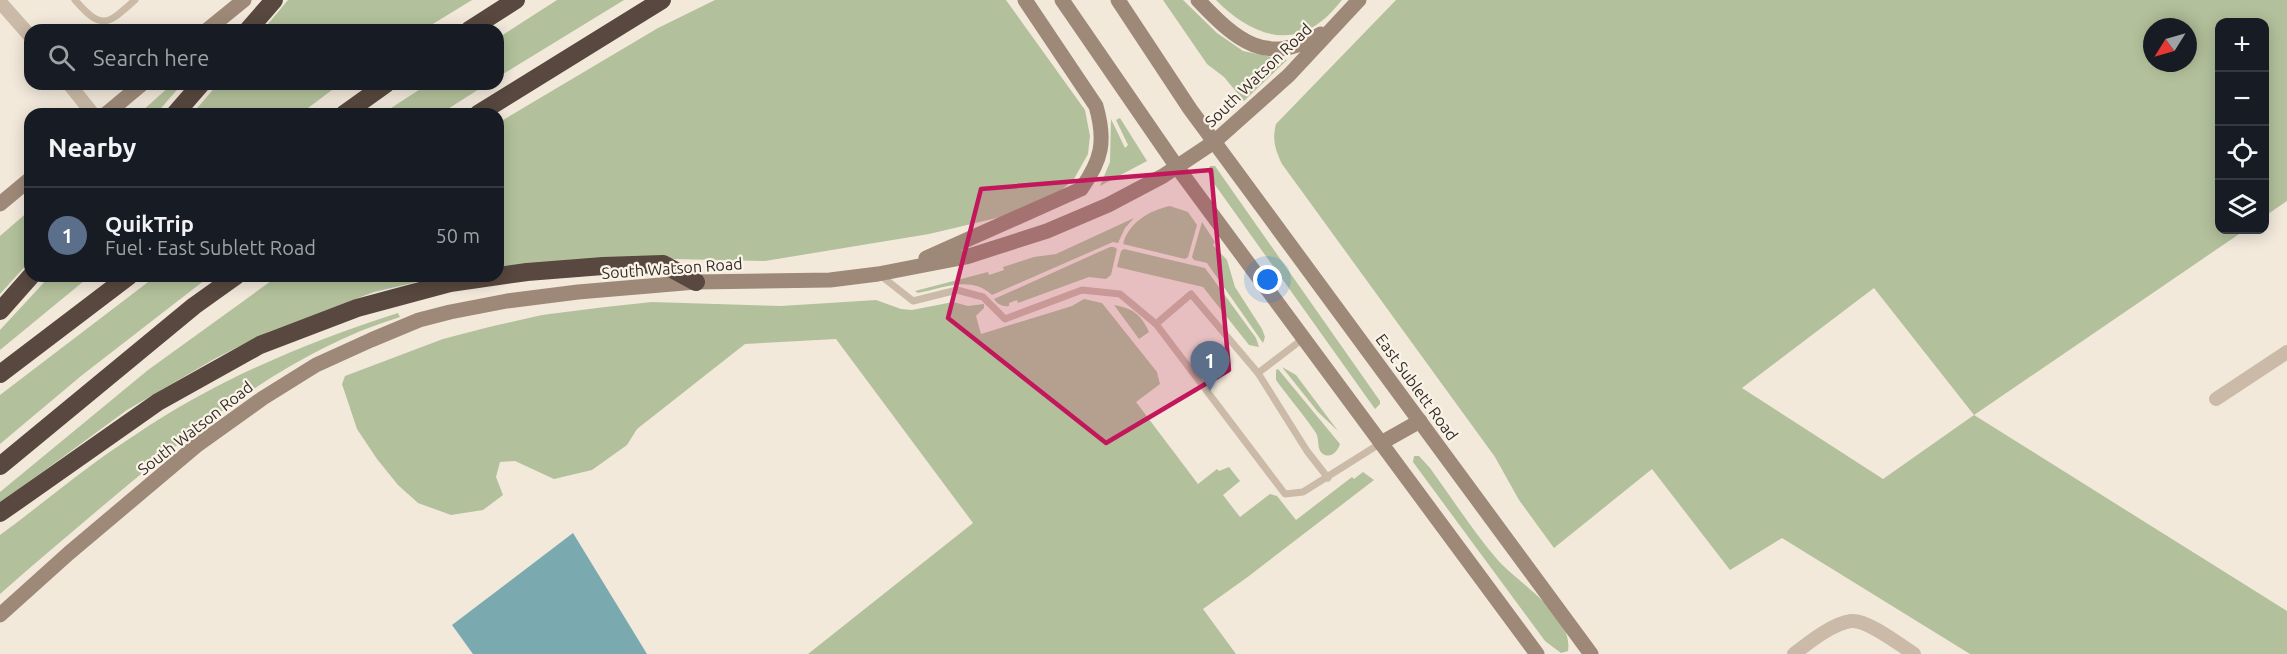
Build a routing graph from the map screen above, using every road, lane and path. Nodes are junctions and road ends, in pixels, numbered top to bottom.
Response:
1 (75, 0) edge
2 (135, 0) edge
3 (244, 0) edge
4 (274, 0) edge
5 (516, 0) edge
6 (662, 0) edge
7 (1025, 0) edge
8 (1062, 0) edge
9 (1118, 0) edge
10 (1198, 0) edge
11 (1359, 0) edge
12 (0, 2) edge
13 (214, 24) edge
14 (253, 24) edge
15 (478, 24) edge
16 (1337, 24) junction
17 (24, 29) edge
18 (74, 90) edge
19 (135, 90) edge
20 (196, 90) edge
21 (378, 90) edge
22 (88, 108) edge
23 (113, 108) edge
24 (180, 108) edge
25 (352, 108) edge
26 (488, 108) edge
27 (1214, 142) junction
28 (1177, 167) junction
29 (24, 184) edge
30 (0, 204) edge
31 (907, 267) junction
32 (878, 274) junction
33 (504, 275) edge
34 (26, 282) edge
35 (121, 282) edge
36 (228, 282) edge
37 (457, 282) edge
38 (696, 282) junction
39 (0, 311) edge
40 (1156, 324) junction
41 (1304, 338) junction
42 (2287, 352) edge
43 (1258, 373) junction
44 (0, 374) edge
45 (2216, 399) dead end
46 (1420, 422) junction
47 (1381, 442) junction
48 (0, 466) edge
49 (1328, 478) junction
50 (0, 513) edge
51 (0, 615) edge
52 (1537, 654) edge
53 (1591, 654) edge
54 (1794, 654) edge
55 (1914, 654) edge

1 - 2 lane
3 - 13 main road
4 - 14 highway
5 - 15 highway
6 - 26 highway
7 - 31 main road
8 - 28 main road
9 - 27 main road, East Sublett Road
10 - 16 main road
11 - 16 main road, South Watson Road
12 - 17 street
16 - 27 main road, South Watson Road
18 - 22 street
19 - 23 main road
20 - 24 highway
21 - 25 highway
27 - 28 main road, South Watson Road
27 - 46 main road, East Sublett Road
28 - 31 main road, South Watson Road
28 - 41 main road
29 - 30 main road
31 - 32 main road, South Watson Road
32 - 38 main road, South Watson Road
32 - 40 lane
33 - 38 highway
34 - 39 highway
35 - 44 highway
36 - 48 highway
37 - 50 highway
38 - 51 main road, South Watson Road
40 - 43 lane
40 - 49 lane
41 - 43 lane
41 - 47 main road
42 - 45 street
43 - 49 lane
46 - 47 main road
46 - 53 main road, East Sublett Road
47 - 49 lane
47 - 52 main road
54 - 55 street

